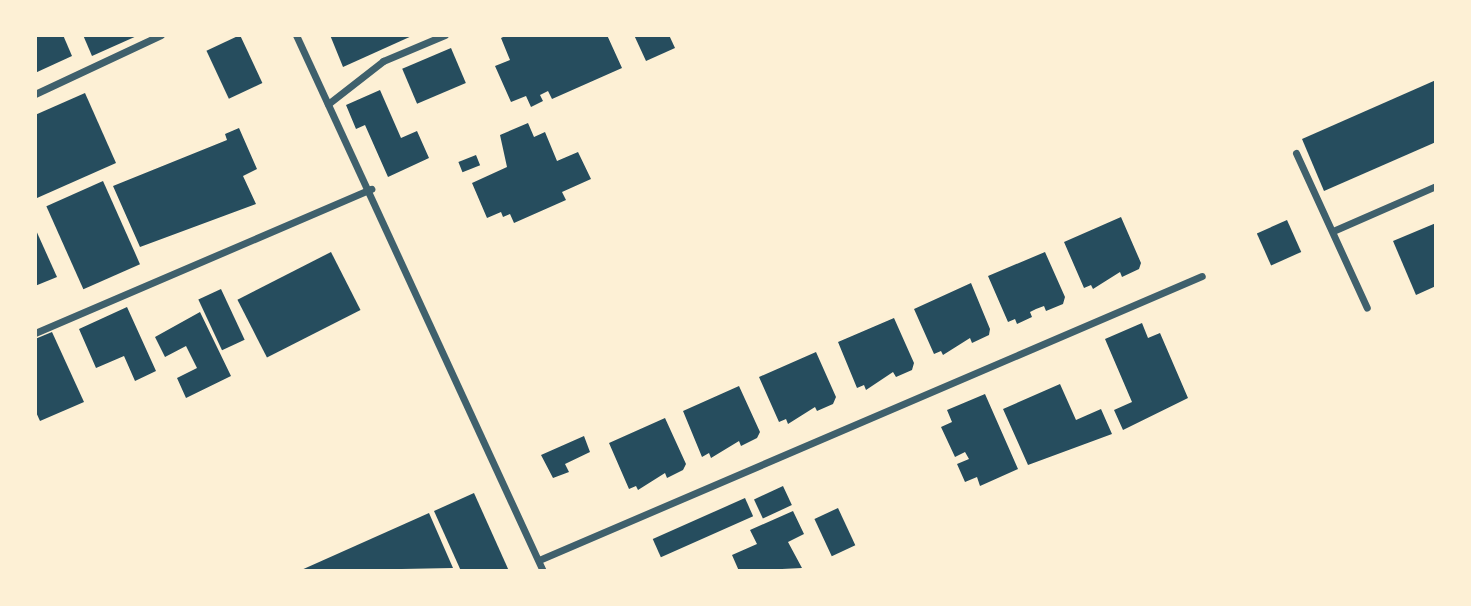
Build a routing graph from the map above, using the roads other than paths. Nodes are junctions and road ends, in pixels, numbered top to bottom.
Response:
1 (161, 35) edge
2 (296, 35) edge
3 (445, 35) edge
4 (35, 94) edge
5 (328, 104) junction
6 (1296, 153) dead end
7 (1436, 186) edge
8 (371, 189) junction
9 (1332, 231) junction
10 (1202, 276) dead end
11 (1367, 308) dead end
12 (35, 333) edge
13 (539, 560) junction
14 (543, 571) edge

1 - 4 street
2 - 5 street
3 - 5 street
5 - 8 street
6 - 9 street
7 - 9 street
8 - 12 street
8 - 13 street
9 - 11 street
10 - 13 street
13 - 14 street

